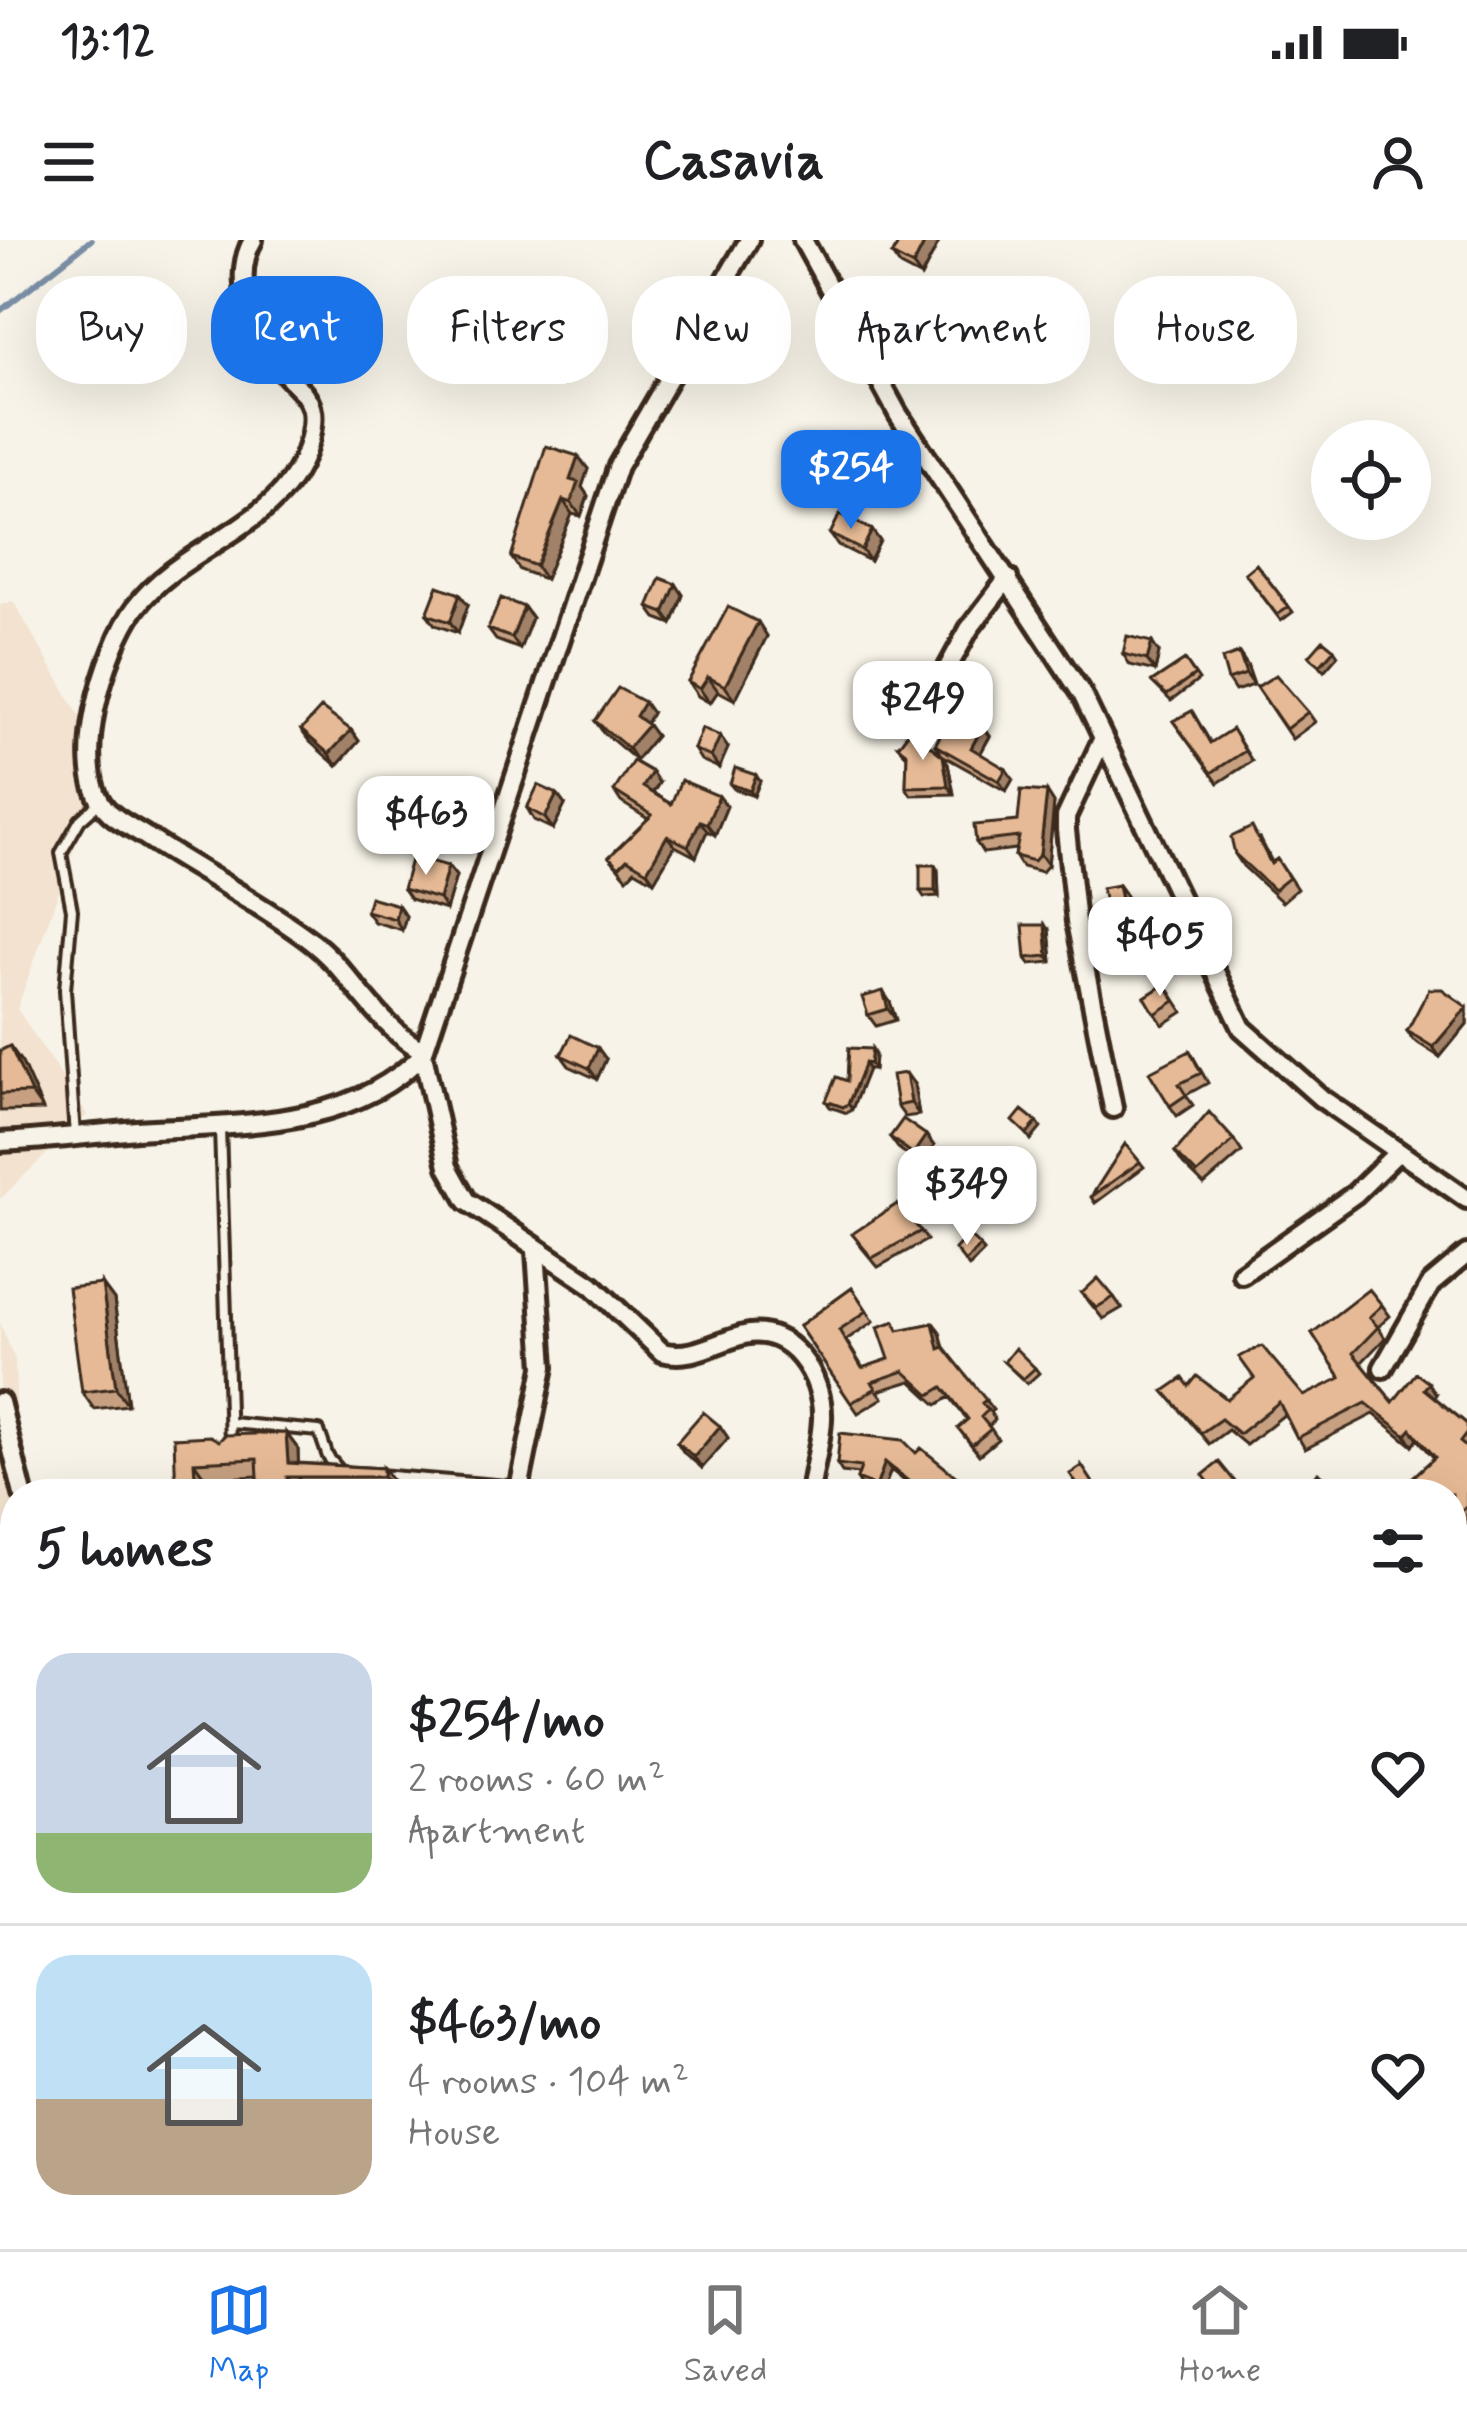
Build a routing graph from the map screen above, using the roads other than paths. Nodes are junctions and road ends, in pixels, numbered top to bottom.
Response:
1 (253, 240) edge
2 (749, 240) edge
3 (803, 240) edge
4 (1008, 578) junction
5 (928, 702) dead end
6 (1103, 738) junction
7 (100, 802) junction
8 (423, 1053) junction
9 (1113, 1108) dead end
10 (220, 1127) junction
11 (75, 1136) junction
12 (0, 1142) edge
13 (1398, 1153) junction
14 (1467, 1198) edge
15 (536, 1251) junction
16 (1467, 1254) edge
17 (1242, 1274) dead end
18 (1383, 1368) dead end
19 (0, 1402) edge
20 (231, 1423) junction
21 (229, 1450) edge
22 (349, 1472) edge
23 (367, 1474) edge
24 (19, 1479) edge
25 (414, 1479) edge
26 (521, 1479) edge
27 (812, 1479) edge

1 - 7 street
2 - 8 street
3 - 4 street
4 - 5 street
4 - 6 street
6 - 9 street
6 - 13 street
7 - 8 street
7 - 11 lane
8 - 10 street
8 - 15 street
10 - 11 street
10 - 20 lane
11 - 12 street
13 - 14 street
13 - 17 street
15 - 26 street
15 - 27 street
16 - 18 street
19 - 24 street
20 - 21 lane
20 - 22 lane
23 - 25 lane

